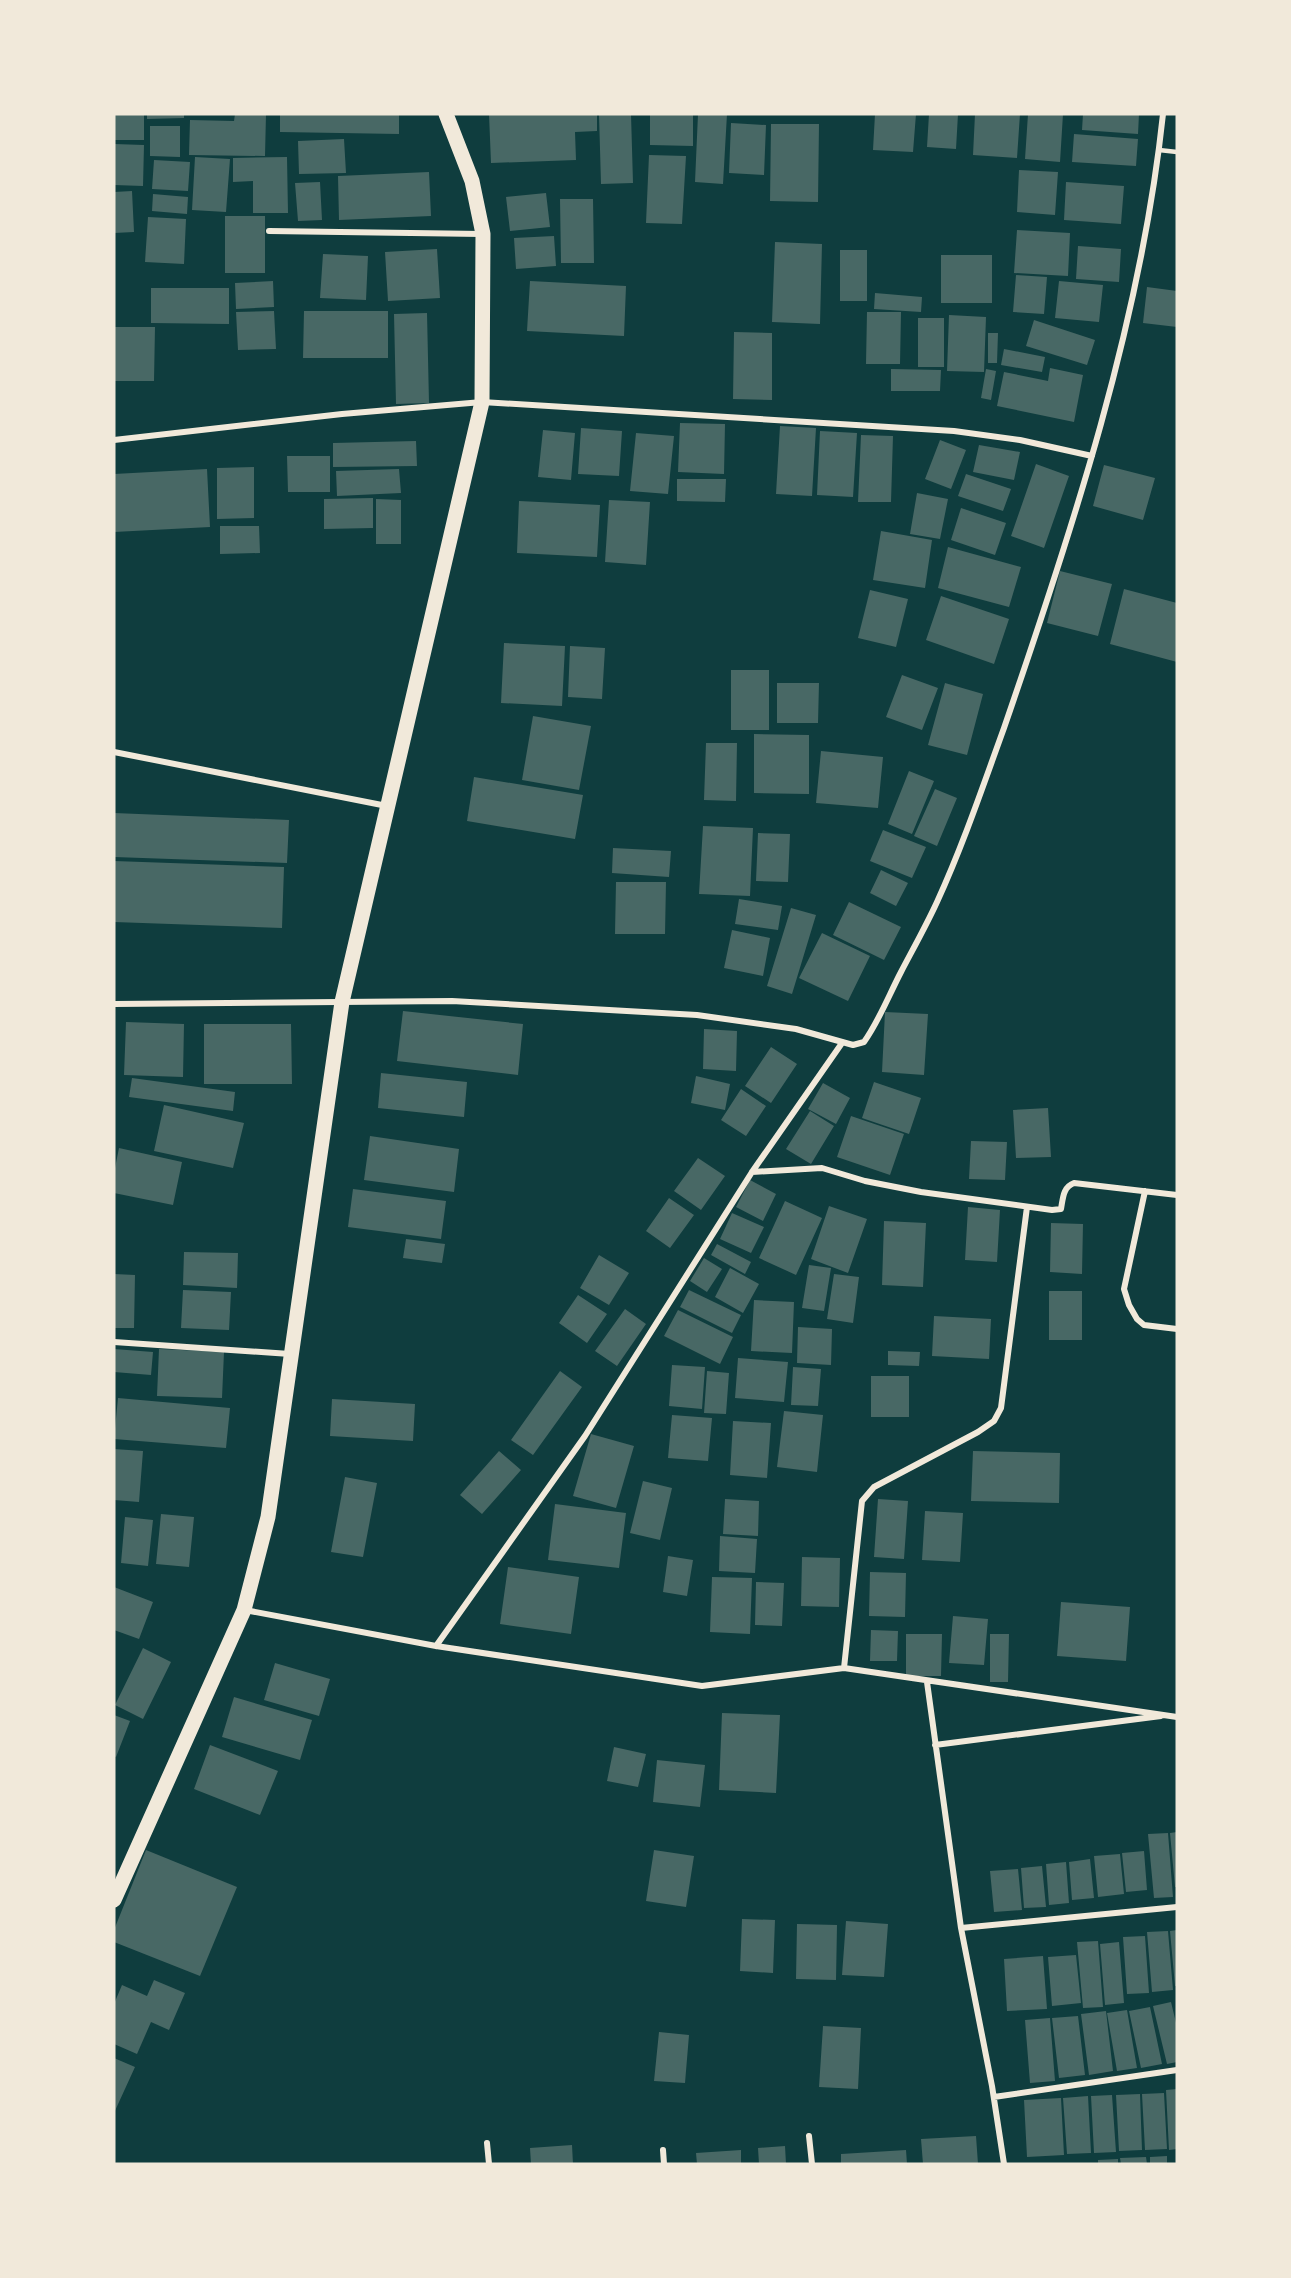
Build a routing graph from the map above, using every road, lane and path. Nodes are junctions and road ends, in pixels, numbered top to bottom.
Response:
1 (446, 114) edge
2 (1163, 114) edge
3 (1159, 150) junction
4 (1177, 152) edge
5 (269, 231) dead end
6 (483, 234) junction
7 (482, 402) junction
8 (114, 440) edge
9 (1092, 456) junction
10 (114, 752) edge
11 (388, 806) junction
12 (342, 1002) junction
13 (114, 1004) edge
14 (842, 1043) junction
15 (752, 1172) junction
16 (1145, 1191) junction
17 (1177, 1195) edge
18 (1027, 1208) junction
19 (1177, 1329) edge
20 (114, 1342) edge
21 (291, 1354) junction
22 (244, 1610) junction
23 (436, 1646) junction
24 (844, 1668) junction
25 (927, 1682) junction
26 (1174, 1716) edge
27 (935, 1744) junction
28 (114, 1900) edge
29 (1177, 1907) edge
30 (961, 1928) junction
31 (1177, 2070) edge
32 (994, 2097) junction
33 (808, 2136) dead end
34 (487, 2142) dead end
35 (663, 2150) dead end
36 (489, 2164) edge
37 (664, 2164) edge
38 (812, 2164) edge
39 (1004, 2164) edge

1 - 6 main road
2 - 3 street
3 - 4 lane
3 - 9 street
5 - 6 street
6 - 7 main road
7 - 8 street
7 - 9 street
7 - 11 main road
9 - 14 street
10 - 11 street
11 - 12 main road
12 - 13 street
12 - 14 street
12 - 21 main road
14 - 15 street
15 - 18 street
15 - 23 street
16 - 17 street
16 - 18 street
16 - 19 street
18 - 24 street
20 - 21 street
21 - 22 main road
22 - 23 street
22 - 28 main road
23 - 24 street
24 - 25 street
25 - 26 street
25 - 27 street
26 - 27 street
27 - 30 street
29 - 30 street
30 - 32 street
31 - 32 street
32 - 39 street
33 - 38 street
34 - 36 street
35 - 37 street

